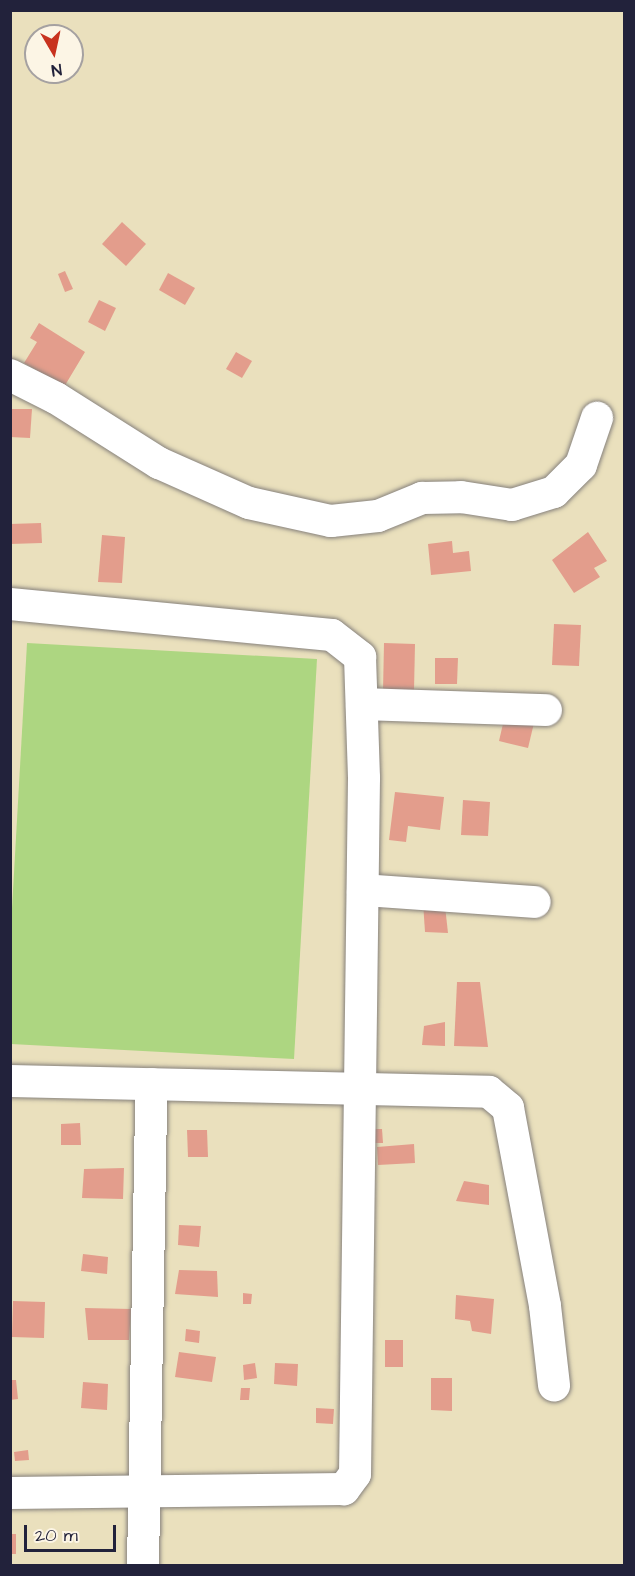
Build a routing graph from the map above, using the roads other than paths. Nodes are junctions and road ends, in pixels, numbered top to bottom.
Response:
1 (10, 375) edge
2 (597, 418) dead end
3 (10, 604) edge
4 (362, 704) junction
5 (546, 710) dead end
6 (363, 890) junction
7 (535, 902) dead end
8 (10, 1081) edge
9 (151, 1084) junction
10 (362, 1089) junction
11 (554, 1385) dead end
12 (145, 1491) junction
13 (10, 1493) edge
14 (143, 1566) edge

1 - 2 street
3 - 4 street
4 - 5 street
4 - 6 street
6 - 7 street
6 - 10 street
8 - 9 street
9 - 10 street
9 - 12 street
10 - 11 street
10 - 12 street
12 - 13 street
12 - 14 street

